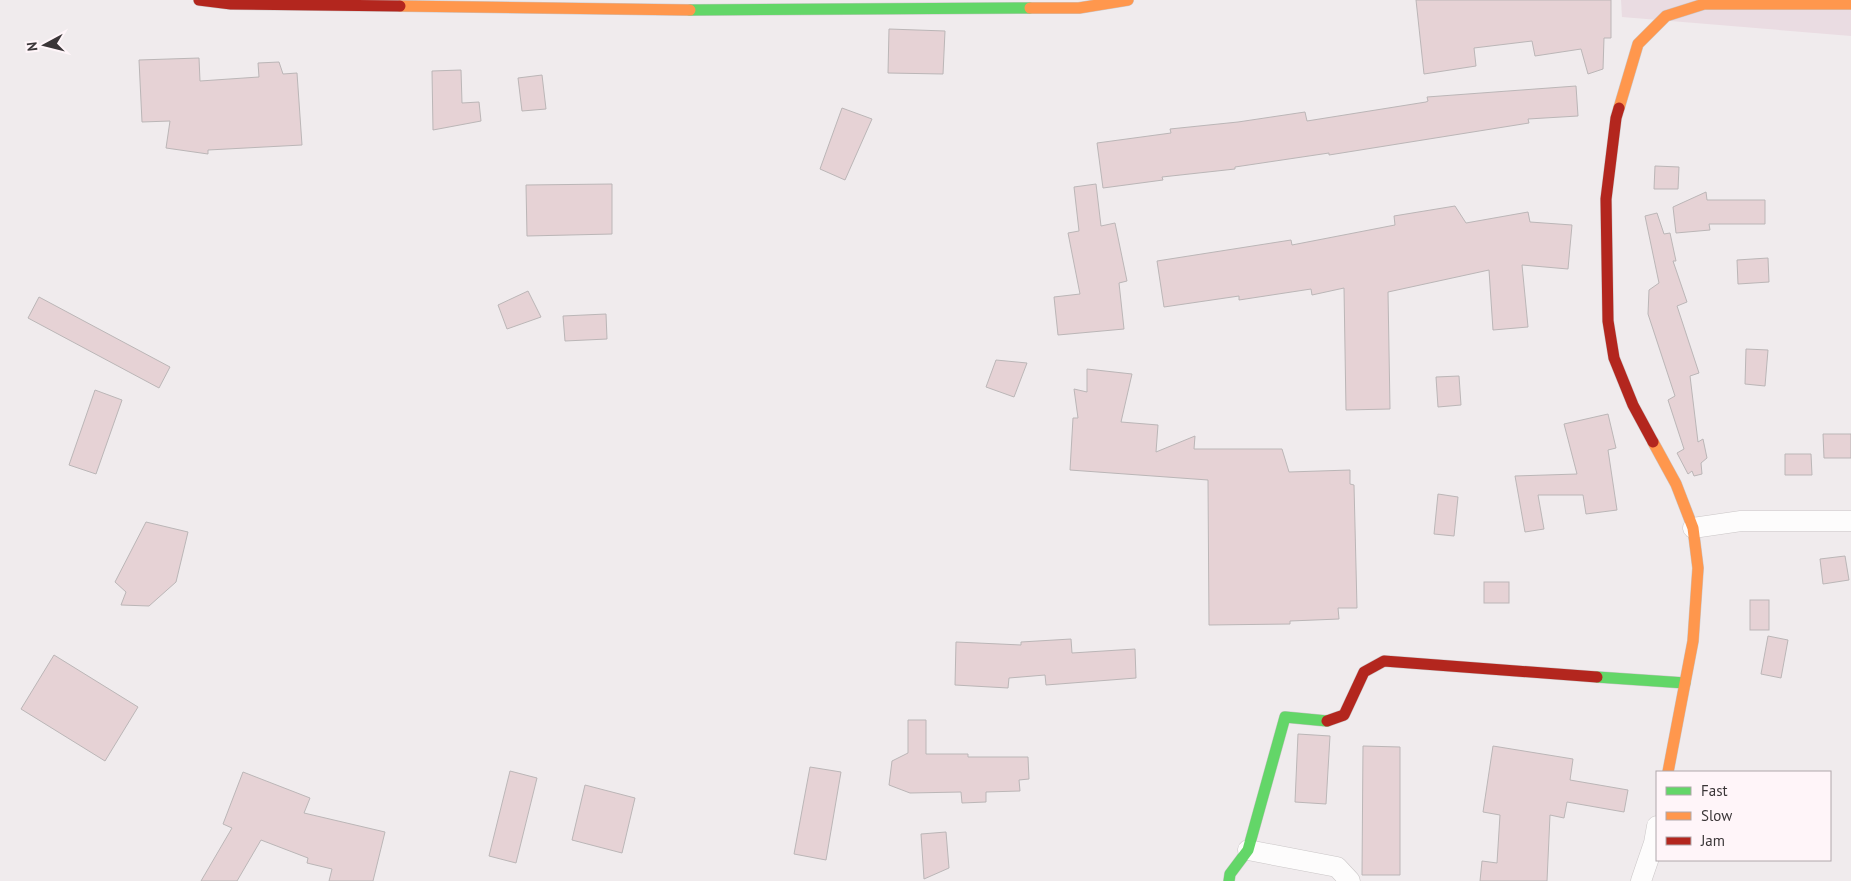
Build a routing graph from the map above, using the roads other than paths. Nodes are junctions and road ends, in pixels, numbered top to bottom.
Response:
1 (199, 0) edge
2 (1128, 0) edge
3 (1851, 4) edge
4 (1851, 522) edge
5 (1694, 528) junction
6 (1685, 683) junction
7 (1668, 771) edge
8 (1656, 832) edge
9 (1248, 850) junction
10 (1228, 881) edge
11 (1350, 881) edge
12 (1641, 881) edge

1 - 2 street
3 - 5 street
4 - 5 street
5 - 6 street
6 - 7 street
6 - 9 street
8 - 12 street
9 - 10 street
9 - 11 street

